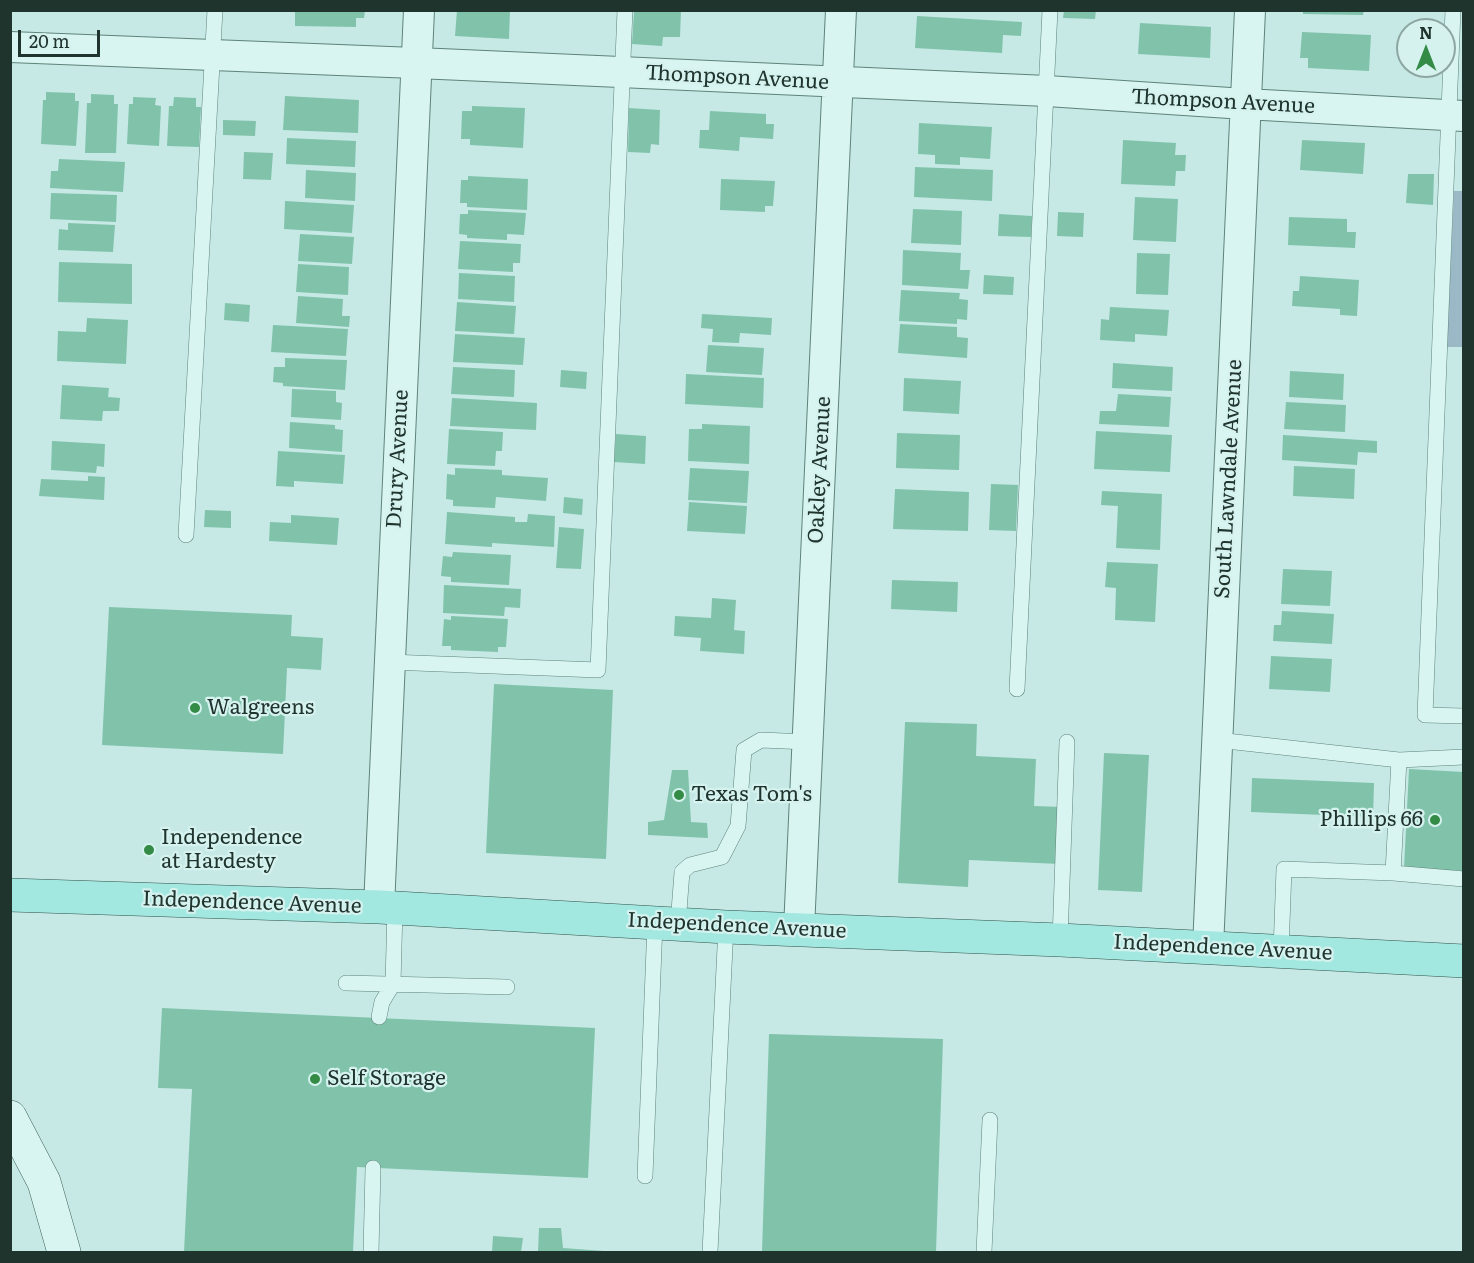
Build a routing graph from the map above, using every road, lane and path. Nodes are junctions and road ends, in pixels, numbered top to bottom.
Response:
1 (215, 10) edge
2 (419, 10) edge
3 (625, 10) edge
4 (841, 10) edge
5 (1050, 10) edge
6 (1250, 10) edge
7 (1454, 10) edge
8 (10, 47) edge
9 (213, 55) junction
10 (416, 63) junction
11 (623, 72) junction
12 (839, 82) junction
13 (1047, 91) junction
14 (1245, 104) junction
15 (1456, 115) edge
16 (186, 535) dead end
17 (388, 662) junction
18 (1017, 689) dead end
19 (1464, 716) edge
20 (1217, 740) junction
21 (808, 742) junction
22 (1067, 742) dead end
23 (1464, 757) edge
24 (1399, 760) junction
25 (1393, 873) junction
26 (1464, 879) edge
27 (10, 895) edge
28 (387, 907) junction
29 (667, 923) junction
30 (726, 927) junction
31 (799, 929) junction
32 (1060, 940) junction
33 (1208, 947) junction
34 (1281, 951) junction
35 (1464, 961) edge
36 (346, 983) dead end
37 (393, 984) junction
38 (507, 987) dead end
39 (379, 1017) dead end
40 (10, 1117) edge
41 (990, 1120) dead end
42 (372, 1168) dead end
43 (645, 1176) dead end
44 (64, 1252) edge
45 (371, 1252) edge
46 (710, 1252) edge
47 (984, 1252) edge

1 - 9 lane
2 - 10 street, Drury Avenue
3 - 11 lane
4 - 12 street, Oakley Avenue
5 - 13 lane
6 - 14 street, South Lawndale Avenue
7 - 15 lane
8 - 9 street, Thompson Avenue
9 - 10 street, Thompson Avenue
9 - 16 lane
10 - 11 street, Thompson Avenue
10 - 17 street, Drury Avenue
11 - 12 street, Thompson Avenue
11 - 17 lane
12 - 13 street, Thompson Avenue
12 - 21 street, Oakley Avenue
13 - 14 street, Thompson Avenue
13 - 18 lane
14 - 15 street, Thompson Avenue
14 - 20 street, South Lawndale Avenue
15 - 19 lane
17 - 28 street, Drury Avenue
20 - 24 lane
20 - 33 street, South Lawndale Avenue
21 - 29 lane
21 - 31 street, Oakley Avenue
22 - 32 lane
23 - 24 lane
24 - 25 lane
25 - 26 lane
25 - 34 lane
27 - 28 main road, Independence Avenue
28 - 29 main road, Independence Avenue
28 - 37 lane
29 - 30 main road, Independence Avenue
29 - 43 lane
30 - 31 main road, Independence Avenue
30 - 46 lane
31 - 32 main road, Independence Avenue
32 - 33 main road, Independence Avenue
33 - 34 main road, Independence Avenue
34 - 35 main road, Independence Avenue
36 - 37 lane
37 - 38 lane
37 - 39 lane
40 - 44 main road
41 - 47 lane
42 - 45 lane

